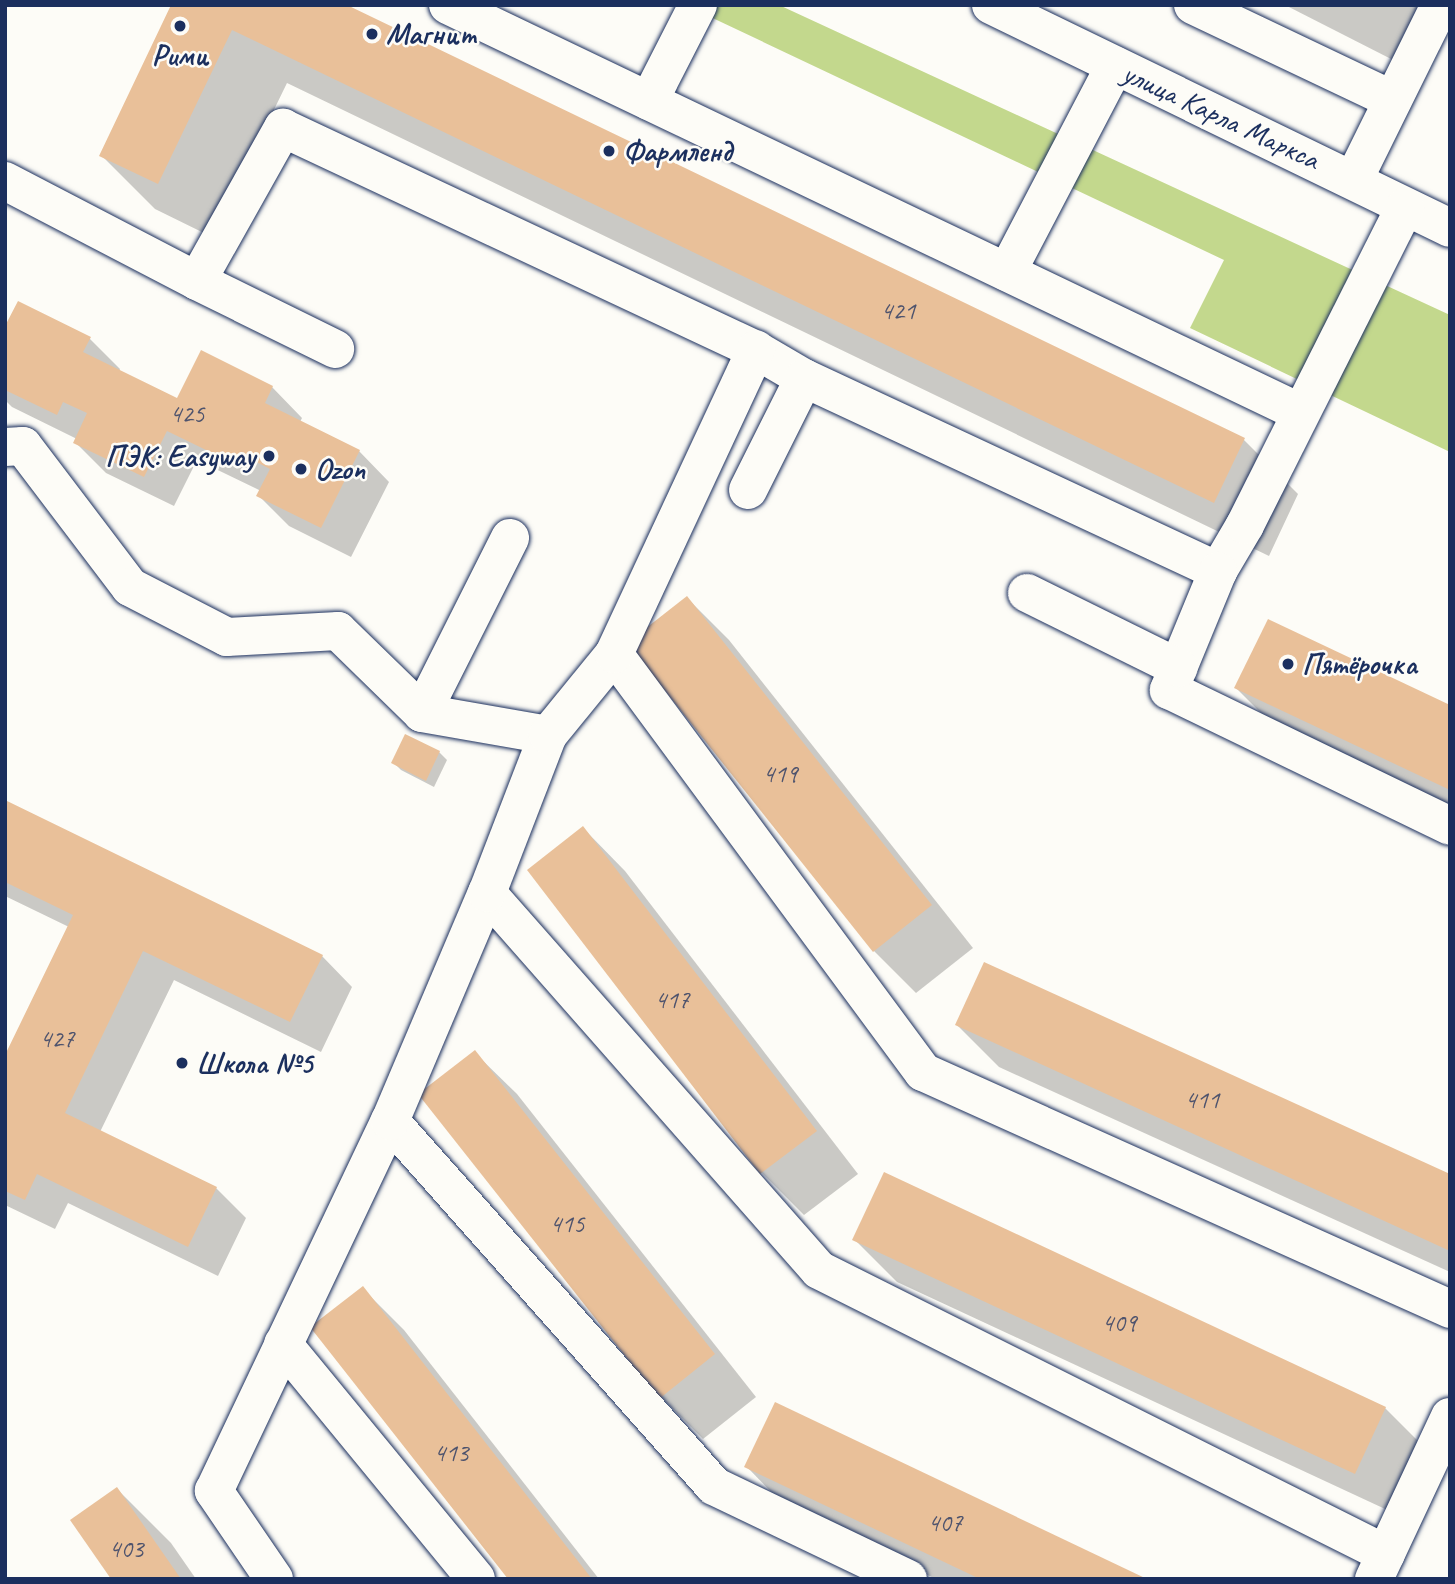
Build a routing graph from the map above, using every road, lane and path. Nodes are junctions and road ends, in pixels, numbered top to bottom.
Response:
1 (448, 5) edge
2 (698, 5) edge
3 (991, 5) edge
4 (1193, 5) edge
5 (1440, 5) edge
6 (1115, 65) junction
7 (1393, 100) junction
8 (649, 101) junction
9 (1354, 179) junction
10 (5, 181) edge
11 (1405, 206) junction
12 (1450, 228) edge
13 (1007, 272) junction
14 (197, 281) junction
15 (335, 349) dead end
16 (756, 350) junction
17 (804, 378) junction
18 (1299, 412) junction
19 (5, 447) edge
20 (748, 490) dead end
21 (510, 538) dead end
22 (1219, 571) junction
23 (1027, 593) dead end
24 (614, 654) junction
25 (1179, 668) junction
26 (422, 713) junction
27 (548, 735) junction
28 (1450, 826) edge
29 (487, 894) junction
30 (390, 1121) junction
31 (1450, 1309) edge
32 (283, 1344) junction
33 (1450, 1417) edge
34 (1438, 1474) edge
35 (1380, 1566) edge
36 (274, 1579) edge
37 (476, 1579) edge
38 (908, 1579) edge

1 - 8 street
2 - 8 street
3 - 6 street, улица Карла Маркса
4 - 7 street
5 - 7 street
6 - 9 street, улица Карла Маркса
6 - 13 street
7 - 9 street
8 - 13 street
9 - 11 street, улица Карла Маркса
10 - 14 street
11 - 12 street, улица Карла Маркса
11 - 18 street
13 - 18 street
14 - 15 street
14 - 16 street
16 - 17 street
16 - 24 street
17 - 20 street
17 - 22 street
18 - 22 street
19 - 26 street
21 - 26 street
22 - 25 street
23 - 25 street
24 - 27 street
24 - 31 street
25 - 28 street
26 - 27 street
27 - 29 street
29 - 30 street
29 - 35 street
30 - 32 street
30 - 38 street
32 - 36 street
32 - 37 street
33 - 34 street
34 - 35 street

